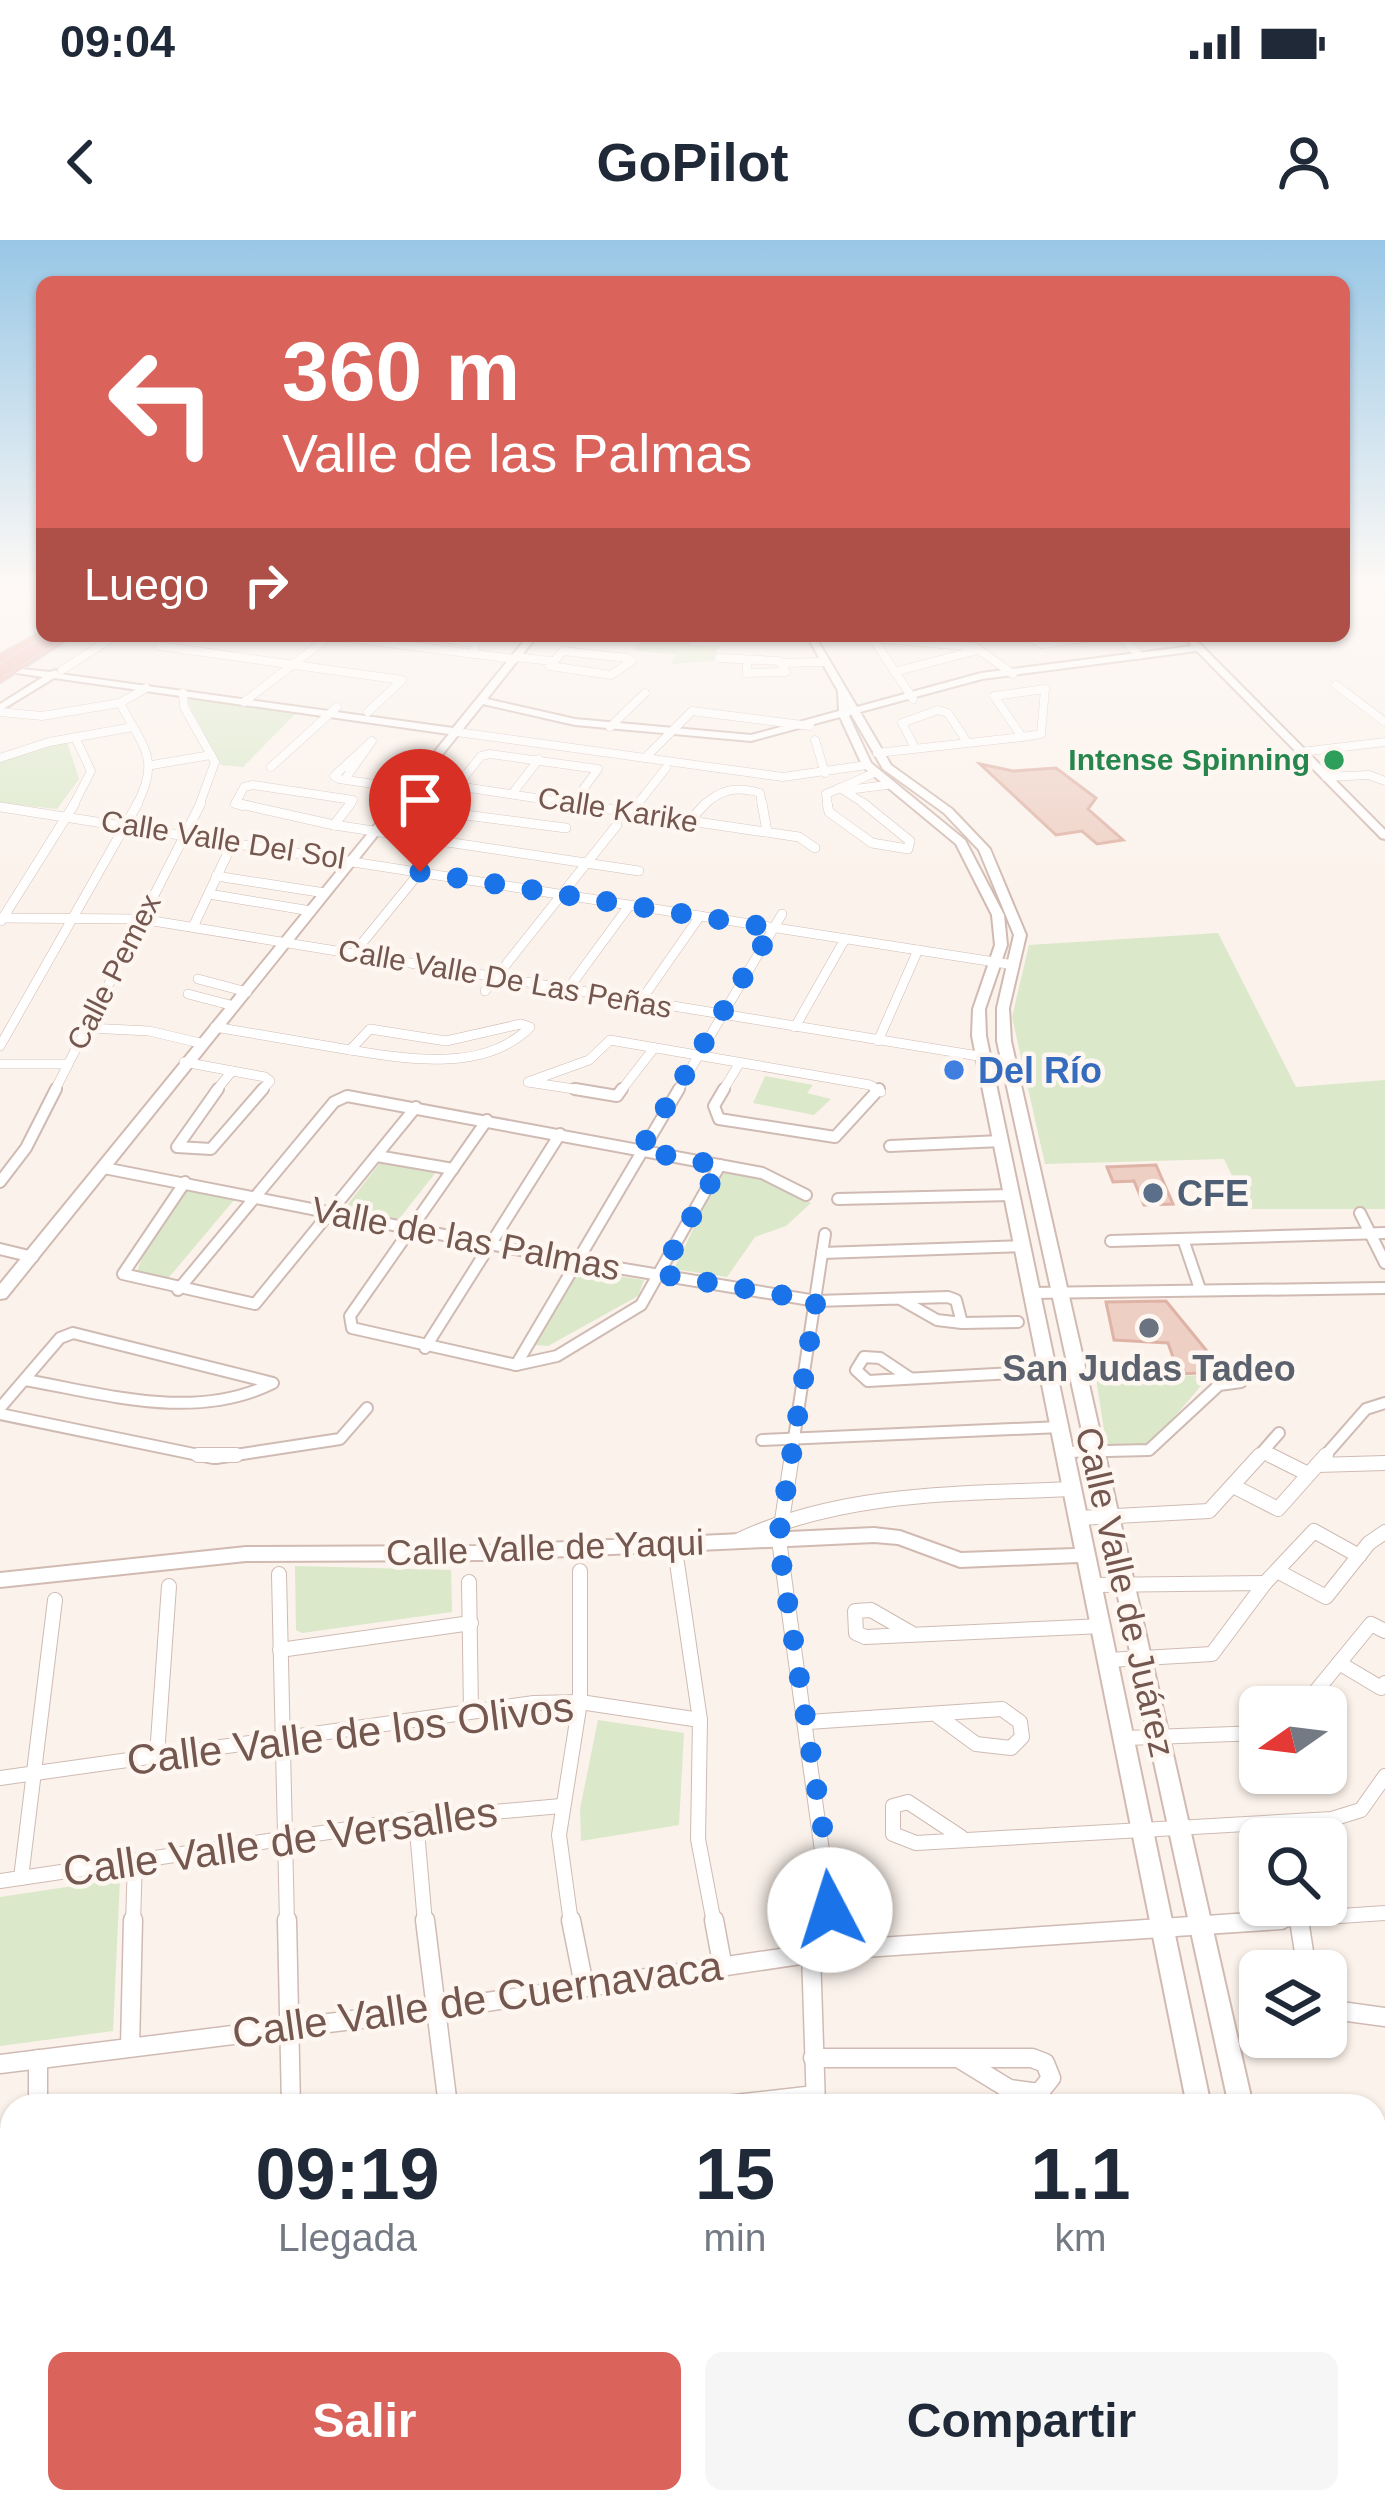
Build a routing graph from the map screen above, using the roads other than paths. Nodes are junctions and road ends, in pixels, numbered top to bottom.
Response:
1 (126, 685) edge
2 (138, 685) edge
3 (266, 685) edge
4 (401, 685) edge
5 (494, 685) edge
6 (836, 685) edge
7 (903, 685) edge
8 (961, 685) edge
9 (1235, 685) edge
10 (1336, 685) dead end
11 (146, 688) junction
12 (183, 693) junction
13 (645, 693) dead end
14 (911, 698) junction
15 (248, 699) junction
16 (482, 701) junction
17 (120, 703) junction
18 (0, 710) edge
19 (333, 711) junction
20 (368, 712) junction
21 (849, 719) junction
22 (1385, 722) edge
23 (810, 726) junction
24 (134, 727) junction
25 (610, 727) junction
26 (460, 729) junction
27 (668, 733) junction
28 (1022, 736) junction
29 (75, 737) junction
30 (815, 740) dead end
31 (967, 742) junction
32 (1385, 742) edge
33 (914, 747) junction
34 (1301, 752) junction
35 (212, 754) junction
36 (0, 758) edge
37 (645, 758) junction
38 (539, 759) junction
39 (152, 765) junction
40 (876, 765) junction
41 (271, 767) dead end
42 (667, 769) dead end
43 (825, 773) junction
44 (1326, 777) junction
45 (345, 779) junction
46 (1385, 782) edge
47 (413, 784) junction
48 (457, 786) junction
49 (838, 789) junction
50 (512, 794) junction
51 (573, 803) junction
52 (395, 806) junction
53 (5, 807) edge
54 (631, 812) junction
55 (940, 813) junction
56 (69, 815) junction
57 (0, 821) edge
58 (689, 821) junction
59 (332, 824) junction
60 (126, 825) junction
61 (566, 828) dead end
62 (379, 830) junction
63 (767, 832) junction
64 (184, 834) junction
65 (1385, 836) edge
66 (232, 842) junction
67 (815, 848) dead end
68 (351, 861) junction
69 (587, 863) junction
70 (639, 871) dead end
71 (420, 872) junction
72 (216, 877) junction
73 (326, 893) junction
74 (208, 894) junction
75 (561, 895) junction
76 (629, 905) junction
77 (311, 911) junction
78 (782, 914) dead end
79 (700, 916) junction
80 (73, 918) junction
81 (1, 919) edge
82 (141, 919) junction
83 (193, 927) junction
84 (773, 928) junction
85 (1011, 935) junction
86 (845, 939) junction
87 (286, 942) junction
88 (918, 950) junction
89 (354, 953) junction
90 (994, 962) junction
91 (1015, 965) junction
92 (497, 977) junction
93 (198, 979) dead end
94 (568, 989) junction
95 (247, 992) junction
96 (485, 992) dead end
97 (188, 994) dead end
98 (640, 1002) junction
99 (234, 1006) junction
100 (719, 1015) junction
101 (215, 1027) junction
102 (88, 1028) junction
103 (795, 1028) junction
104 (878, 1041) junction
105 (200, 1043) junction
106 (0, 1046) edge
107 (654, 1048) junction
108 (350, 1049) junction
109 (695, 1055) junction
110 (983, 1059) junction
111 (1009, 1061) junction
112 (184, 1062) junction
113 (0, 1064) edge
114 (67, 1064) junction
115 (739, 1064) junction
116 (232, 1071) junction
117 (416, 1107) junction
118 (487, 1120) junction
119 (560, 1134) junction
120 (1001, 1141) junction
121 (890, 1146) dead end
122 (640, 1150) junction
123 (377, 1156) junction
124 (720, 1166) junction
125 (104, 1168) junction
126 (453, 1169) junction
127 (1007, 1169) junction
128 (1033, 1169) junction
129 (185, 1181) junction
130 (0, 1182) edge
131 (806, 1195) dead end
132 (1012, 1195) junction
133 (255, 1196) junction
134 (838, 1199) dead end
135 (330, 1211) junction
136 (1360, 1213) dead end
137 (412, 1228) junction
138 (1370, 1233) junction
139 (1385, 1233) edge
140 (825, 1234) dead end
141 (1183, 1239) junction
142 (1111, 1241) dead end
143 (491, 1244) junction
144 (1022, 1246) junction
145 (0, 1249) edge
146 (822, 1253) junction
147 (32, 1257) junction
148 (575, 1261) junction
149 (1385, 1263) edge
150 (660, 1274) junction
151 (1385, 1288) edge
152 (1200, 1289) junction
153 (178, 1290) junction
154 (1060, 1292) junction
155 (1031, 1293) junction
156 (0, 1294) edge
157 (901, 1299) junction
158 (816, 1301) junction
159 (1018, 1322) dead end
160 (962, 1323) junction
161 (1041, 1336) junction
162 (1070, 1338) junction
163 (425, 1348) junction
164 (517, 1365) junction
165 (910, 1378) dead end
166 (1050, 1379) junction
167 (25, 1380) junction
168 (1241, 1382) dead end
169 (1081, 1386) junction
170 (1385, 1403) edge
171 (367, 1408) dead end
172 (0, 1411) edge
173 (1060, 1427) junction
174 (1279, 1433) dead end
175 (793, 1439) junction
176 (762, 1440) dead end
177 (1065, 1452) junction
178 (1095, 1452) junction
179 (1265, 1452) junction
180 (1385, 1462) edge
181 (1312, 1470) junction
182 (1235, 1487) junction
183 (1073, 1489) junction
184 (1079, 1518) junction
185 (1109, 1518) junction
186 (780, 1530) junction
187 (1385, 1532) edge
188 (1087, 1555) junction
189 (1359, 1556) junction
190 (677, 1563) dead end
191 (580, 1571) dead end
192 (1279, 1572) junction
193 (279, 1574) dead end
194 (0, 1580) edge
195 (470, 1582) dead end
196 (1265, 1583) junction
197 (1094, 1585) junction
198 (1125, 1585) junction
199 (169, 1586) dead end
200 (55, 1600) dead end
201 (470, 1622) junction
202 (1102, 1626) junction
203 (1378, 1627) edge
204 (911, 1633) dead end
205 (280, 1650) junction
206 (1142, 1659) junction
207 (1109, 1660) junction
208 (1339, 1663) junction
209 (1383, 1685) edge
210 (1320, 1686) edge
211 (580, 1702) junction
212 (471, 1711) junction
213 (938, 1716) junction
214 (700, 1720) junction
215 (808, 1722) junction
216 (1239, 1734) edge
217 (1159, 1737) junction
218 (1126, 1738) junction
219 (281, 1740) junction
220 (157, 1755) junction
221 (34, 1773) junction
222 (0, 1778) edge
223 (1385, 1778) edge
224 (561, 1806) junction
225 (416, 1819) junction
226 (1145, 1829) junction
227 (1179, 1829) junction
228 (961, 1837) dead end
229 (283, 1838) junction
230 (136, 1860) junction
231 (21, 1878) junction
232 (0, 1881) edge
233 (1385, 1913) edge
234 (1347, 1916) edge
235 (1239, 1923) edge
236 (1200, 1926) junction
237 (1165, 1929) junction
238 (834, 1950) junction
239 (811, 1953) junction
240 (722, 1964) junction
241 (584, 1984) junction
242 (433, 2010) junction
243 (1347, 2012) edge
244 (1385, 2017) edge
245 (286, 2027) junction
246 (130, 2047) junction
247 (813, 2058) junction
248 (960, 2059) dead end
249 (38, 2060) junction
250 (0, 2064) edge
251 (38, 2094) edge
252 (290, 2094) edge
253 (446, 2094) edge
254 (815, 2094) edge
255 (1197, 2094) edge
256 (1238, 2094) edge

1 - 11 street
2 - 15 street
3 - 15 street
4 - 20 street
5 - 16 street
6 - 21 street
7 - 14 street
8 - 14 street
9 - 34 street
10 - 22 street
11 - 12 street
11 - 17 street
12 - 15 street
12 - 35 street
13 - 25 street
14 - 21 street
15 - 19 street
16 - 25 street
16 - 26 street
17 - 18 street
17 - 24 street
19 - 20 street
19 - 26 street
19 - 41 street
20 - 26 street
21 - 23 street
21 - 40 street
23 - 27 street
23 - 27 street
24 - 29 street
24 - 39 street
25 - 27 street
26 - 37 street
26 - 47 street
27 - 37 street
28 - 28 street
28 - 31 street
29 - 36 street
29 - 56 street
30 - 43 street
31 - 33 street
31 - 33 street
32 - 34 street
33 - 40 street
34 - 44 street
35 - 39 street
35 - 64 street, Calle Pemex
37 - 43 street
38 - 48 street
38 - 50 street
38 - 51 street
39 - 60 street
40 - 43 street
40 - 49 street
40 - 49 street
40 - 55 street
40 - 55 street
42 - 54 street
44 - 46 street
44 - 65 street
45 - 45 street
45 - 47 street, Calle Karike
47 - 48 street, Calle Karike
47 - 52 street
48 - 50 street, Calle Karike
49 - 49 street
50 - 51 street, Calle Karike
51 - 54 street, Calle Karike
52 - 61 street
52 - 62 street
53 - 56 street, Calle Valle Del Sol
53 - 57 street
54 - 58 street, Calle Karike
54 - 69 street
55 - 85 street
56 - 60 street, Calle Valle Del Sol
56 - 81 street
58 - 63 street, Calle Karike
58 - 63 street
59 - 59 street
59 - 62 street
60 - 64 street, Calle Valle Del Sol
60 - 80 street
62 - 68 street
62 - 69 street
63 - 67 street, Calle Karike
64 - 66 street, Calle Valle Del Sol
64 - 82 street, Calle Pemex
66 - 68 street, Calle Valle Del Sol
66 - 72 street
68 - 71 street, Calle Valle Del Sol
68 - 73 street
69 - 70 street
69 - 75 street
71 - 75 street, Calle Valle Del Sol
71 - 89 street
72 - 73 street
72 - 74 street
73 - 77 street
74 - 77 street
74 - 83 street
75 - 76 street, Calle Valle Del Sol
75 - 92 street
76 - 79 street, Calle Valle Del Sol
76 - 94 street
77 - 87 street
78 - 84 street
79 - 84 street, Calle Valle Del Sol
79 - 98 street
80 - 81 street, Calle Valle De Las Peñas
80 - 82 street, Calle Valle De Las Peñas
80 - 106 street
82 - 83 street, Calle Valle De Las Peñas
82 - 102 street, Calle Pemex
83 - 87 street, Calle Valle De Las Peñas
84 - 86 street, Calle Valle Del Sol
84 - 100 street
85 - 90 street, Calle Valle de Juárez
85 - 91 street, Calle Valle de Juárez
86 - 88 street, Calle Valle Del Sol
86 - 103 street
87 - 89 street, Calle Valle De Las Peñas
87 - 95 street
88 - 90 street, Calle Valle Del Sol
88 - 104 street
89 - 92 street, Calle Valle De Las Peñas
90 - 91 street, Calle Valle Del Sol
90 - 110 street, Calle Valle de Juárez
91 - 111 street, Calle Valle de Juárez
92 - 94 street, Calle Valle De Las Peñas
92 - 96 street
93 - 95 street
94 - 98 street, Calle Valle De Las Peñas
95 - 99 street
97 - 99 street
98 - 100 street, Calle Valle De Las Peñas
99 - 101 street
100 - 103 street, Calle Valle De Las Peñas
100 - 109 street
101 - 105 street
101 - 108 street
102 - 105 street
102 - 114 street, Calle Pemex
103 - 104 street, Calle Valle De Las Peñas
104 - 110 street, Calle Valle De Las Peñas
105 - 112 street
107 - 107 street
107 - 109 street
108 - 108 street
109 - 115 street
109 - 122 street
110 - 111 street, Calle Valle De Las Peñas
110 - 120 street, Calle Valle de Juárez
111 - 128 street, Calle Valle de Juárez
112 - 116 street
112 - 125 street
113 - 114 street
114 - 130 street, Calle Pemex
115 - 115 street
116 - 116 street
117 - 118 street
117 - 123 street
117 - 133 street
118 - 119 street
118 - 126 street
119 - 122 street
119 - 143 street
120 - 121 street
120 - 127 street, Calle Valle de Juárez
122 - 124 street
122 - 148 street
123 - 126 street
123 - 135 street
124 - 131 street
124 - 150 street
125 - 129 street, Valle de las Palmas
125 - 147 street
126 - 137 street
127 - 128 street
127 - 132 street, Calle Valle de Juárez
128 - 154 street, Calle Valle de Juárez
129 - 133 street, Valle de las Palmas
129 - 153 street
132 - 134 street
132 - 144 street, Calle Valle de Juárez
133 - 135 street, Valle de las Palmas
133 - 153 street
135 - 137 street, Valle de las Palmas
135 - 153 street
136 - 138 street
137 - 143 street, Valle de las Palmas
137 - 163 street
138 - 139 street
138 - 141 street
138 - 149 street
140 - 146 street
141 - 142 street
141 - 152 street
143 - 148 street, Valle de las Palmas
143 - 163 street
144 - 146 street
144 - 155 street, Calle Valle de Juárez
145 - 147 street
146 - 158 street
147 - 156 street
148 - 150 street, Valle de las Palmas
148 - 164 street
150 - 158 street, Valle de las Palmas
150 - 164 street
151 - 152 street
152 - 154 street
154 - 155 street
154 - 162 street, Calle Valle de Juárez
155 - 161 street, Calle Valle de Juárez
157 - 158 street, Valle de las Palmas
157 - 160 street, Valle de las Palmas
157 - 160 street, Valle de las Palmas
158 - 175 street
159 - 160 street, Valle de las Palmas
161 - 162 street
161 - 166 street, Calle Valle de Juárez
162 - 169 street, Calle Valle de Juárez
163 - 164 street
165 - 166 street
166 - 169 street
166 - 173 street, Calle Valle de Juárez
167 - 167 street
167 - 172 street
168 - 178 street
169 - 178 street, Calle Valle de Juárez
170 - 181 street
171 - 172 street
173 - 175 street
173 - 177 street, Calle Valle de Juárez
174 - 179 street
175 - 176 street
175 - 186 street
177 - 178 street
177 - 183 street, Calle Valle de Juárez
178 - 185 street, Calle Valle de Juárez
179 - 181 street
179 - 182 street
180 - 181 street
181 - 182 street
182 - 185 street
183 - 184 street, Calle Valle de Juárez
183 - 186 street
184 - 185 street
184 - 188 street, Calle Valle de Juárez
185 - 198 street, Calle Valle de Juárez
186 - 188 street, Calle Valle de Yaqui
186 - 194 street, Calle Valle de Yaqui
186 - 215 street
187 - 189 street
188 - 197 street, Calle Valle de Juárez
189 - 192 street
189 - 192 street
190 - 214 street
191 - 211 street
192 - 196 street
193 - 205 street
195 - 201 street
196 - 198 street
196 - 206 street
197 - 198 street
197 - 202 street, Calle Valle de Juárez
198 - 206 street, Calle Valle de Juárez
199 - 220 street
200 - 221 street
201 - 205 street
201 - 212 street
202 - 204 street
202 - 207 street, Calle Valle de Juárez
203 - 208 street
205 - 219 street
206 - 207 street
206 - 217 street, Calle Valle de Juárez
207 - 218 street, Calle Valle de Juárez
208 - 209 street
208 - 210 street
211 - 212 street, Calle Valle de los Olivos
211 - 214 street, Calle Valle de los Olivos
211 - 224 street
212 - 219 street, Calle Valle de los Olivos
213 - 213 street
213 - 215 street
214 - 240 street
215 - 238 street
216 - 217 street
217 - 218 street
217 - 227 street, Calle Valle de Juárez
218 - 226 street, Calle Valle de Juárez
219 - 220 street, Calle Valle de los Olivos
219 - 229 street
220 - 221 street, Calle Valle de los Olivos
221 - 222 street, Calle Valle de los Olivos
221 - 231 street
223 - 227 street
224 - 225 street, Calle Valle de Versalles
224 - 241 street
225 - 229 street, Calle Valle de Versalles
225 - 242 street
226 - 227 street
226 - 228 street
226 - 237 street, Calle Valle de Juárez
227 - 236 street, Calle Valle de Juárez
229 - 230 street, Calle Valle de Versalles
229 - 245 street
230 - 231 street, Calle Valle de Versalles
230 - 246 street
231 - 232 street, Calle Valle de Versalles
233 - 234 street, Calle Valle de Cuernavaca
235 - 236 street, Calle Valle de Cuernavaca
236 - 237 street, Calle Valle de Cuernavaca
236 - 256 street, Calle Valle de Juárez
237 - 238 street, Calle Valle de Cuernavaca
237 - 255 street, Calle Valle de Juárez
238 - 239 street, Calle Valle de Cuernavaca
239 - 240 street, Calle Valle de Cuernavaca
239 - 247 street
240 - 241 street, Calle Valle de Cuernavaca
241 - 242 street, Calle Valle de Cuernavaca
242 - 245 street, Calle Valle de Cuernavaca
242 - 253 street
243 - 244 street
245 - 246 street, Calle Valle de Cuernavaca
245 - 252 street
246 - 249 street, Calle Valle de Cuernavaca
247 - 248 street
247 - 254 street
249 - 250 street, Calle Valle de Cuernavaca
249 - 251 street

